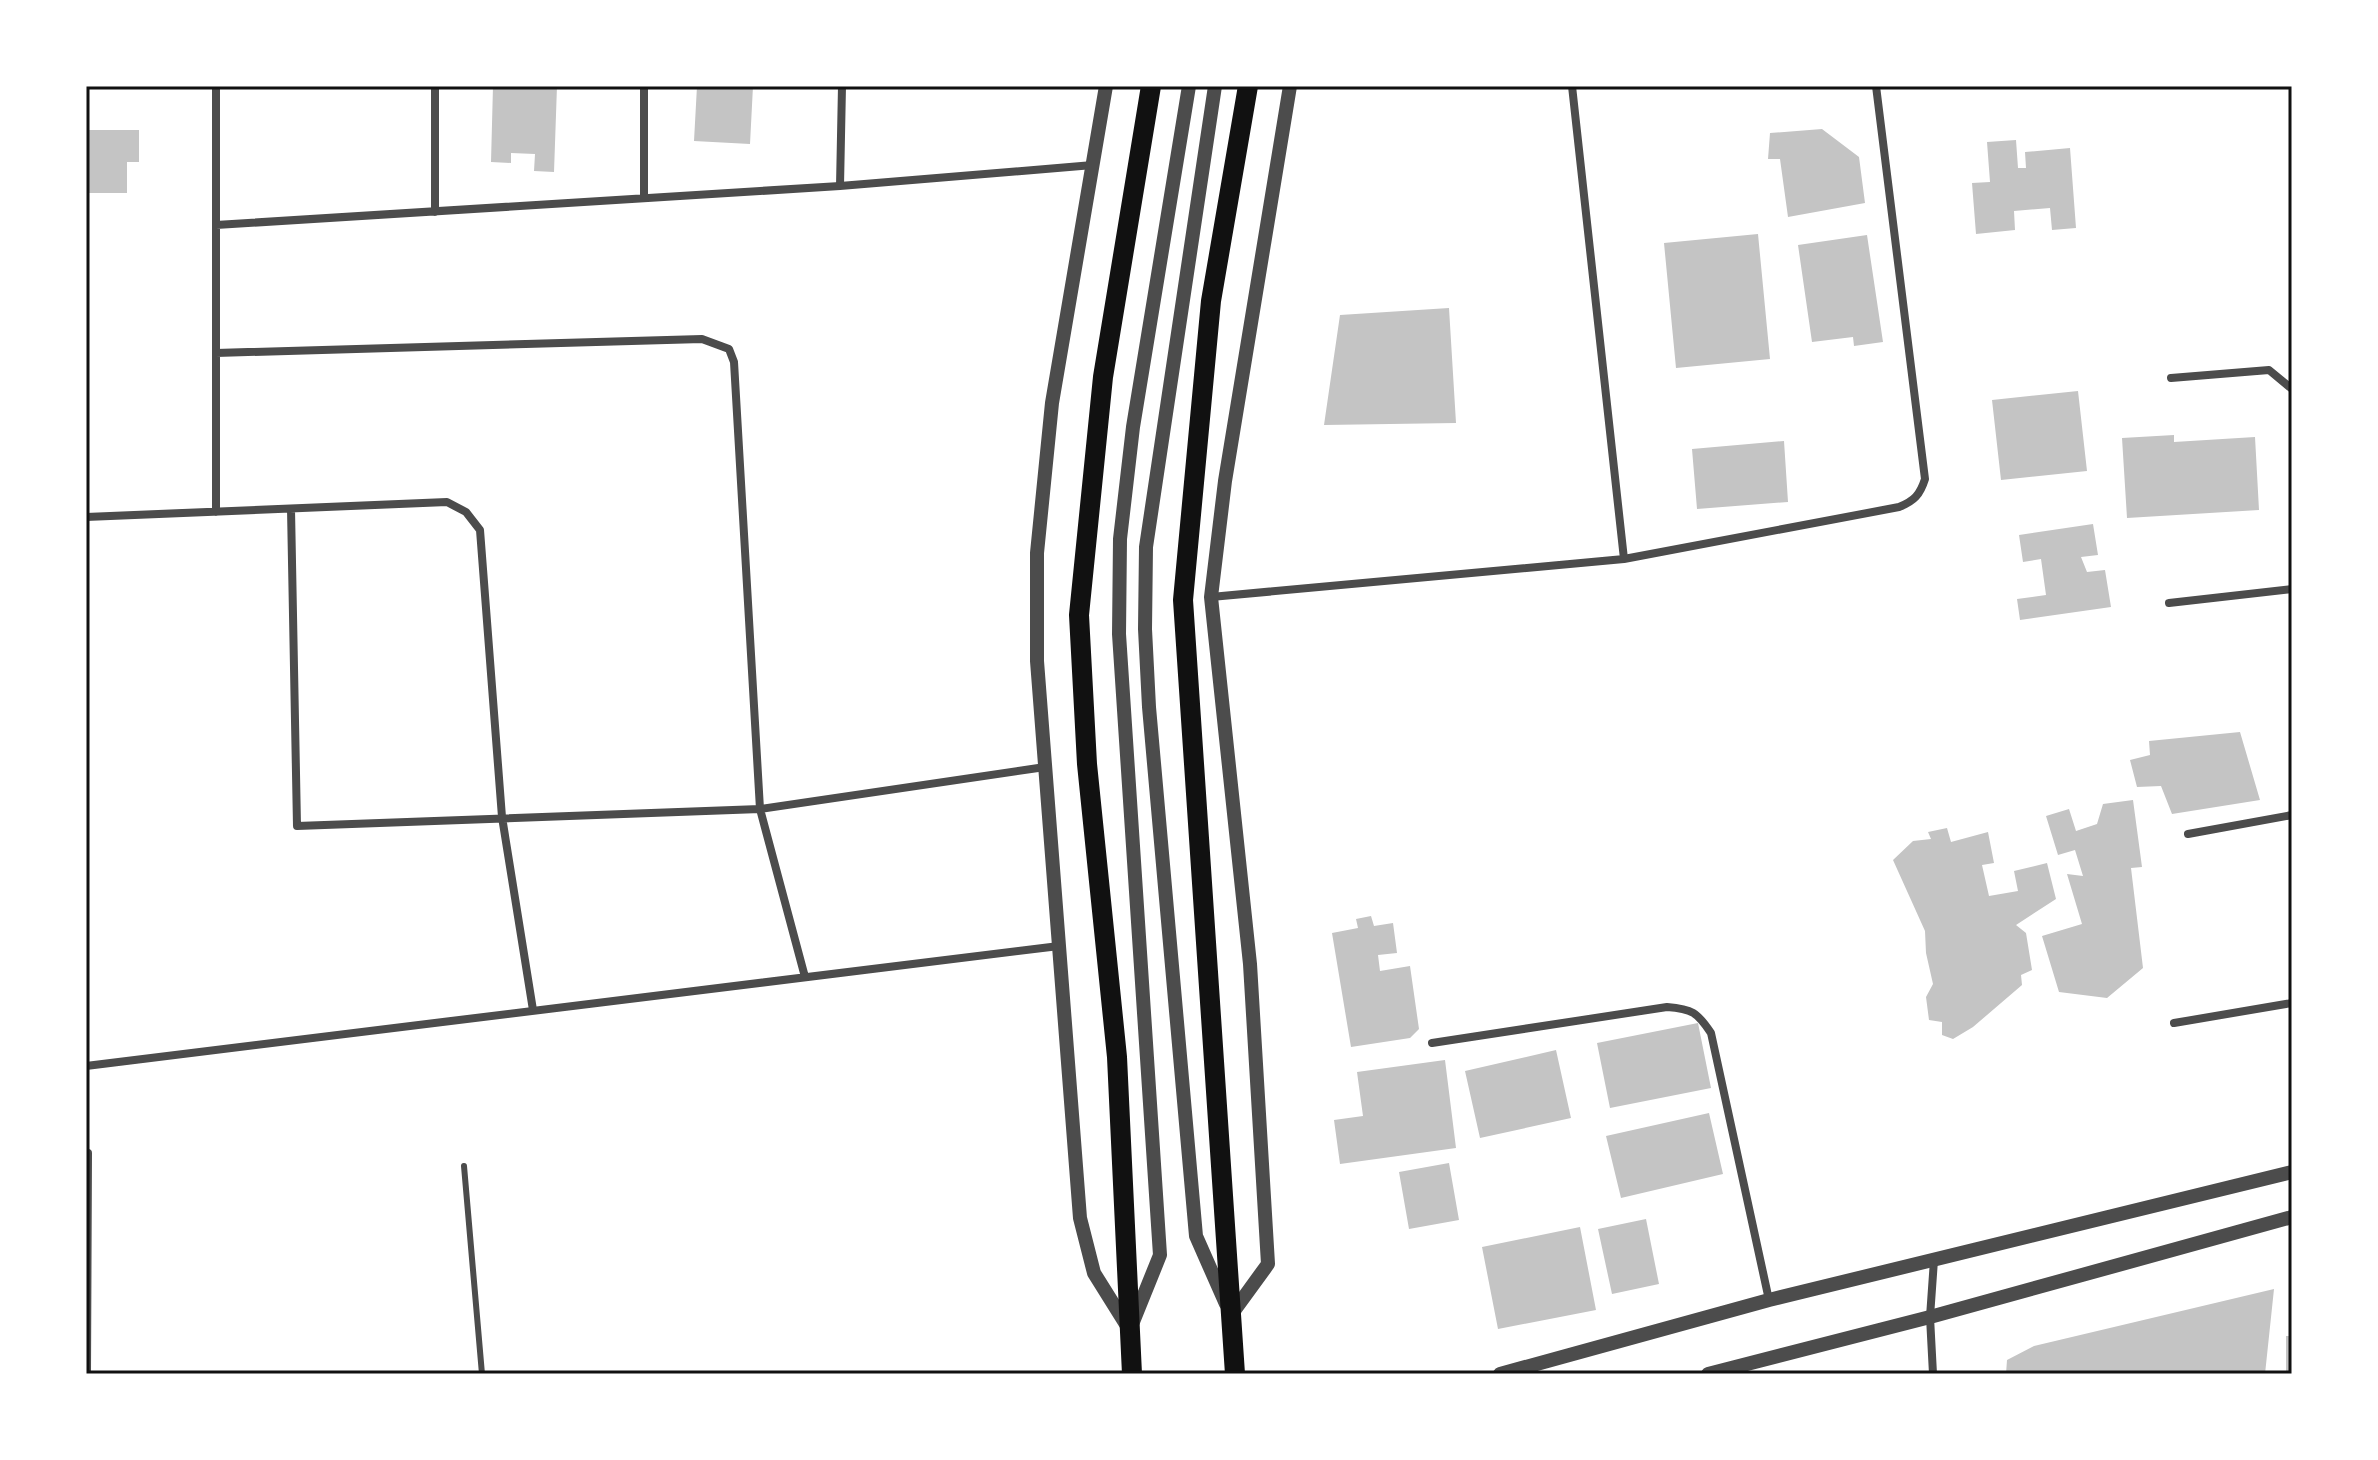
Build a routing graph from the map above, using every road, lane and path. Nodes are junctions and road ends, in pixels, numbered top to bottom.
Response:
1 (216, 86) edge
2 (435, 86) edge
3 (644, 86) edge
4 (842, 86) edge
5 (1106, 86) edge
6 (1151, 86) edge
7 (1189, 86) edge
8 (1215, 86) edge
9 (1248, 86) edge
10 (1290, 86) edge
11 (1572, 86) edge
12 (1876, 86) edge
13 (1093, 165) junction
14 (840, 186) junction
15 (644, 198) junction
16 (435, 212) junction
17 (216, 225) junction
18 (216, 353) junction
19 (2171, 378) dead end
20 (2292, 389) edge
21 (291, 509) junction
22 (216, 512) junction
23 (86, 517) edge
24 (1624, 559) junction
25 (2292, 589) edge
26 (1211, 597) junction
27 (2169, 603) dead end
28 (1045, 767) junction
29 (760, 809) junction
30 (2292, 815) edge
31 (502, 817) junction
32 (2188, 834) dead end
33 (1059, 946) junction
34 (805, 977) junction
35 (2292, 1003) edge
36 (533, 1010) junction
37 (2174, 1023) dead end
38 (1432, 1043) dead end
39 (86, 1066) edge
40 (88, 1153) edge
41 (464, 1166) dead end
42 (2292, 1172) edge
43 (2292, 1217) edge
44 (1934, 1260) junction
45 (1769, 1300) junction
46 (1231, 1315) junction
47 (1930, 1317) junction
48 (1130, 1330) junction
49 (87, 1374) edge
50 (482, 1374) edge
51 (1132, 1374) edge
52 (1235, 1374) edge
53 (1500, 1374) edge
54 (1708, 1374) edge
55 (1933, 1374) edge

1 - 17 street
2 - 16 street
3 - 15 street
4 - 14 street
5 - 13 street
6 - 48 main road
7 - 48 street
8 - 46 street
9 - 46 main road
10 - 26 street
11 - 24 street
12 - 24 street
13 - 14 street
13 - 28 street
14 - 15 street
15 - 16 street
16 - 17 street
17 - 18 street
18 - 22 street
18 - 29 street
19 - 20 street
21 - 22 street
21 - 31 street
21 - 31 street
22 - 23 street
24 - 26 street
25 - 27 street
26 - 46 street
28 - 29 street
28 - 33 street
29 - 31 street
29 - 34 street
30 - 32 street
31 - 36 street
33 - 34 street
33 - 48 street
34 - 36 street
35 - 37 street
36 - 39 street
38 - 45 street
40 - 49 street
41 - 50 lane
42 - 44 street
43 - 47 street
44 - 45 street
44 - 47 street
45 - 53 street
46 - 52 main road
47 - 54 street
47 - 55 street
48 - 51 main road

